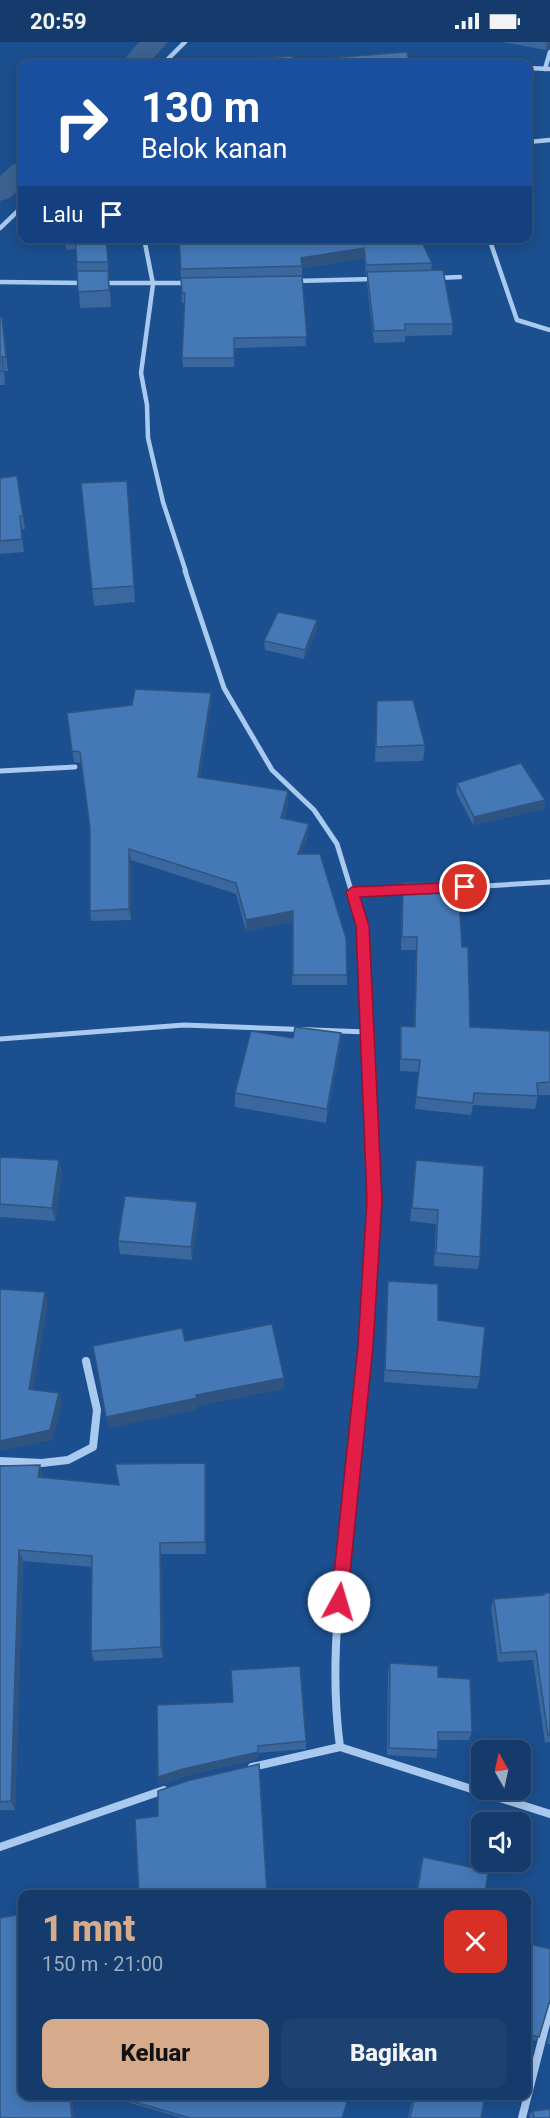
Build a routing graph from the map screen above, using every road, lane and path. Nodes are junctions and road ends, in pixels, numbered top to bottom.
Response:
1 (185, 42) edge
2 (550, 52) edge
3 (168, 60) edge
4 (532, 68) edge
5 (548, 69) edge
6 (550, 140) edge
7 (532, 142) edge
8 (16, 213) edge
9 (0, 228) edge
10 (145, 243) edge
11 (491, 243) edge
12 (460, 277) dead end
13 (425, 278) edge
14 (378, 279) edge
15 (295, 281) edge
16 (0, 282) edge
17 (188, 283) edge
18 (153, 284) junction
19 (550, 330) edge
20 (75, 766) edge
21 (0, 771) edge
22 (550, 882) edge
23 (443, 888) edge
24 (420, 889) edge
25 (352, 892) junction
26 (367, 1032) junction
27 (0, 1039) edge
28 (86, 1361) dead end
29 (0, 1461) edge
30 (340, 1747) junction
31 (241, 1770) edge
32 (175, 1786) edge
33 (550, 1814) edge
34 (0, 1847) edge
35 (550, 2008) edge
36 (531, 2083) edge
37 (527, 2100) edge
38 (522, 2118) edge

1 - 3 street
2 - 5 street
4 - 5 street
6 - 7 street
8 - 9 street
10 - 18 street
11 - 19 street
12 - 13 street
14 - 15 street
16 - 18 street
17 - 18 street
18 - 25 street
20 - 21 street
22 - 23 street
24 - 25 street
25 - 26 street
26 - 27 street
26 - 30 street
28 - 29 street
30 - 31 street
30 - 33 street
32 - 34 street
35 - 36 street
37 - 38 street

